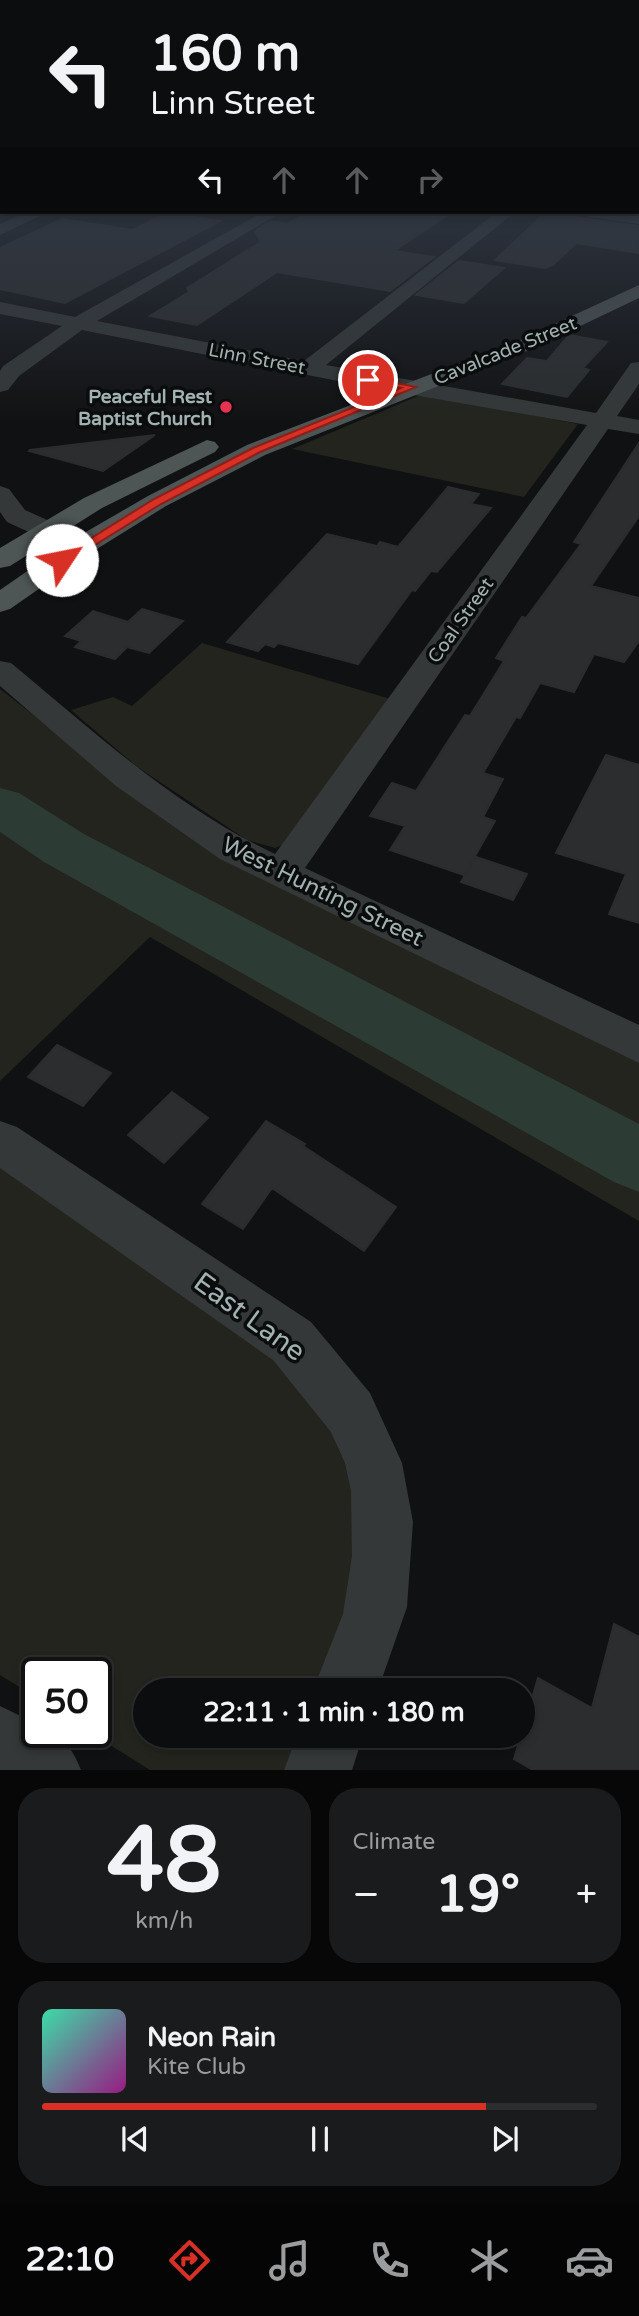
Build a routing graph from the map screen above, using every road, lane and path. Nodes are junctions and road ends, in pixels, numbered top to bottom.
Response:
1 (190, 260) edge
2 (447, 260) edge
3 (639, 268) edge
4 (639, 291) edge
5 (579, 297) junction
6 (0, 308) edge
7 (619, 310) junction
8 (79, 323) junction
9 (429, 358) dead end
10 (309, 368) junction
11 (639, 368) edge
12 (408, 377) junction
13 (368, 380) junction
14 (0, 385) edge
15 (333, 394) dead end
16 (602, 420) junction
17 (639, 427) edge
18 (254, 452) junction
19 (0, 494) edge
20 (46, 531) junction
21 (82, 546) junction
22 (0, 560) edge
23 (0, 603) edge
24 (0, 670) edge
25 (282, 872) junction
26 (639, 1045) edge
27 (0, 1142) edge
28 (350, 1678) edge
29 (0, 1739) edge
30 (326, 1748) edge
31 (47, 1770) edge
32 (318, 1770) edge

1 - 8 street
2 - 10 street
3 - 5 main road, Cavalcade Street
4 - 7 main road, Cavalcade Street
5 - 7 main road
5 - 9 main road, Cavalcade Street
6 - 8 street, Linn Street
7 - 12 main road, Cavalcade Street
8 - 10 street, Linn Street
8 - 14 street
10 - 13 street, Linn Street
11 - 16 street, Coal Street
12 - 13 main road, Cavalcade Street
12 - 16 street
12 - 18 main road, Cavalcade Street
13 - 15 main road, Cavalcade Street
16 - 17 street
16 - 25 street, Coal Street
18 - 20 main road
18 - 21 main road, Cavalcade Street
19 - 20 street
20 - 21 street
20 - 22 main road
21 - 23 main road, Cavalcade Street
24 - 25 street, West Hunting Street
25 - 26 street, West Hunting Street
27 - 28 street, East Lane
29 - 31 street
30 - 32 street

